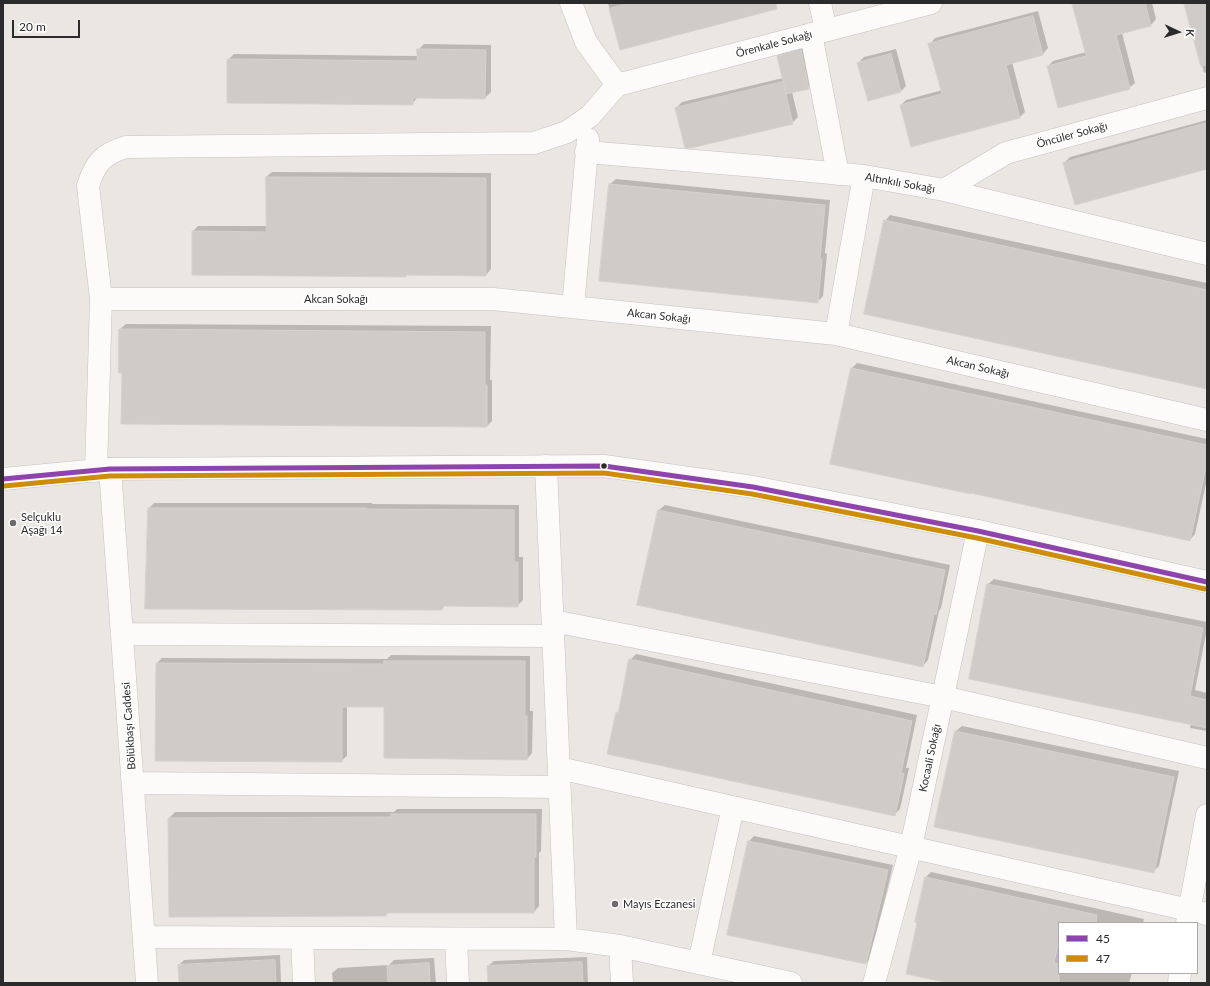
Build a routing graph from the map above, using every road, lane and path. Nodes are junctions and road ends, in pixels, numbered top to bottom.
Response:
1 (571, 3) edge
2 (820, 3) edge
3 (930, 3) edge
4 (818, 32) junction
5 (617, 85) junction
6 (1207, 98) edge
7 (590, 116) junction
8 (586, 152) junction
9 (838, 174) junction
10 (864, 176) junction
11 (944, 190) junction
12 (1207, 254) edge
13 (101, 299) junction
14 (573, 307) junction
15 (836, 334) junction
16 (1207, 420) edge
17 (546, 466) junction
18 (103, 470) junction
19 (3, 479) edge
20 (978, 531) junction
21 (1207, 582) edge
22 (553, 628) junction
23 (122, 634) junction
24 (943, 697) junction
25 (1207, 758) edge
26 (559, 778) junction
27 (133, 783) junction
28 (733, 807) junction
29 (1207, 815) edge
30 (911, 847) junction
31 (1194, 915) edge
32 (144, 937) junction
33 (302, 938) junction
34 (456, 939) junction
35 (566, 939) junction
36 (620, 946) junction
37 (699, 963) junction
38 (147, 983) edge
39 (304, 983) edge
40 (458, 983) edge
41 (622, 983) edge
42 (791, 983) edge
43 (874, 983) edge

1 - 5 street
2 - 4 street
3 - 4 street, Örenkale Sokağı
4 - 5 street, Örenkale Sokağı
4 - 9 street
5 - 7 street, Bölükbaşı Caddesi
6 - 11 street, Öncüler Sokağı
7 - 8 street
7 - 13 street, Bölükbaşı Caddesi
8 - 9 street, Altınkılı Sokağı
8 - 14 street
9 - 10 street, Altınkılı Sokağı
10 - 11 street, Altınkılı Sokağı
10 - 15 street
11 - 12 street, Altınkılı Sokağı
13 - 14 street, Akcan Sokağı
13 - 18 street, Bölükbaşı Caddesi
14 - 15 street, Akcan Sokağı
15 - 16 street, Akcan Sokağı
17 - 18 street
17 - 20 street
17 - 22 street
18 - 19 street
18 - 23 street, Bölükbaşı Caddesi
20 - 21 street
20 - 24 street, Kocaali Sokağı
22 - 23 street
22 - 24 street
22 - 26 street
23 - 27 street, Bölükbaşı Caddesi
24 - 25 street
24 - 30 street, Kocaali Sokağı
26 - 27 street
26 - 28 street
26 - 35 street
27 - 32 street, Bölükbaşı Caddesi
28 - 30 street
28 - 37 street
29 - 31 street
30 - 31 street
30 - 43 street, Kocaali Sokağı
32 - 33 street
32 - 38 street, Bölükbaşı Caddesi
33 - 34 street
33 - 39 street
34 - 35 street
34 - 40 street
35 - 36 street
36 - 37 street
36 - 41 street
37 - 42 street

